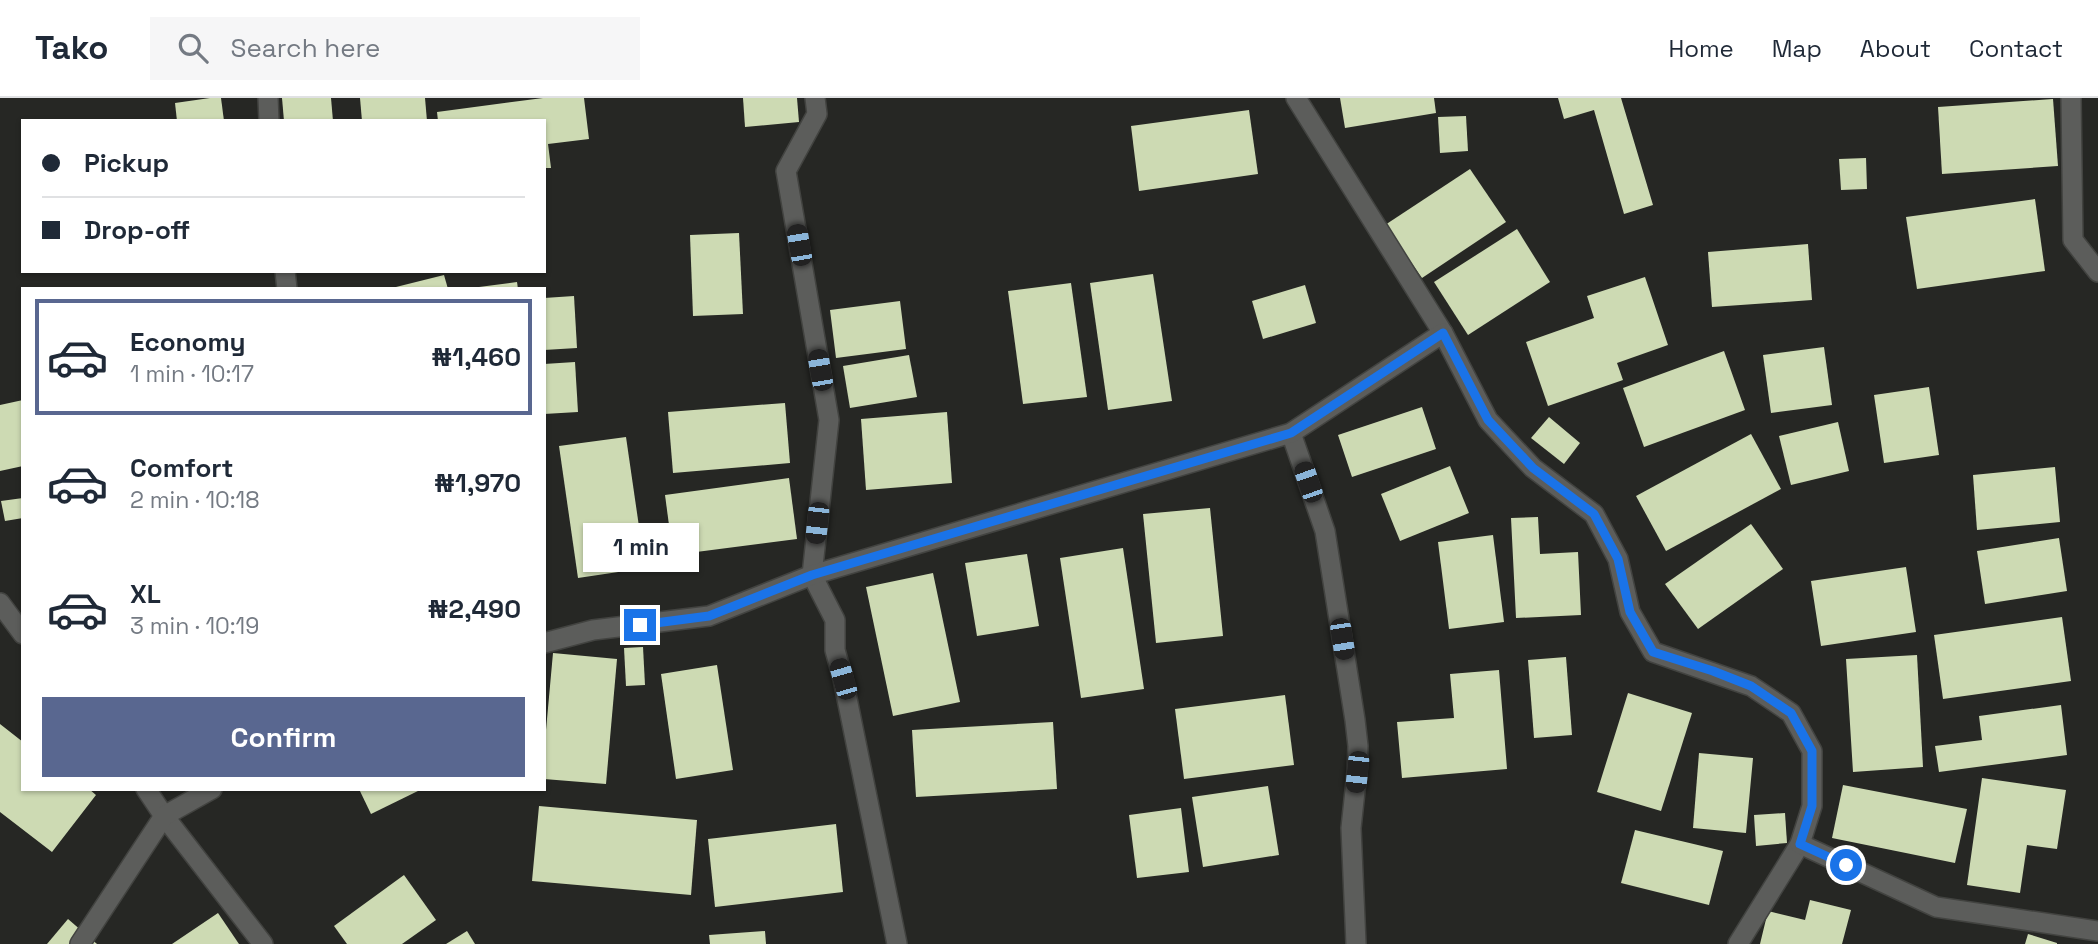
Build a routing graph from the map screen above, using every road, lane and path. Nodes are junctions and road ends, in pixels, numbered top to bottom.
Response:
1 (268, 98) edge
2 (815, 98) edge
3 (1296, 98) edge
4 (2071, 98) edge
5 (269, 119) edge
6 (2098, 272) edge
7 (1443, 333) junction
8 (1291, 433) junction
9 (812, 575) junction
10 (0, 603) edge
11 (21, 631) edge
12 (546, 642) edge
13 (147, 791) edge
14 (208, 791) edge
15 (164, 816) junction
16 (1800, 844) junction
17 (2098, 931) edge
18 (80, 944) edge
19 (263, 944) edge
20 (897, 944) edge
21 (1356, 944) edge
22 (1738, 944) edge

1 - 5 street
2 - 9 street
3 - 7 street
4 - 6 street
7 - 8 street
7 - 16 street
8 - 9 street
8 - 21 street
9 - 12 street
9 - 20 street
10 - 11 street
13 - 15 street
14 - 15 street
15 - 18 street
15 - 19 street
16 - 17 street
16 - 22 street

